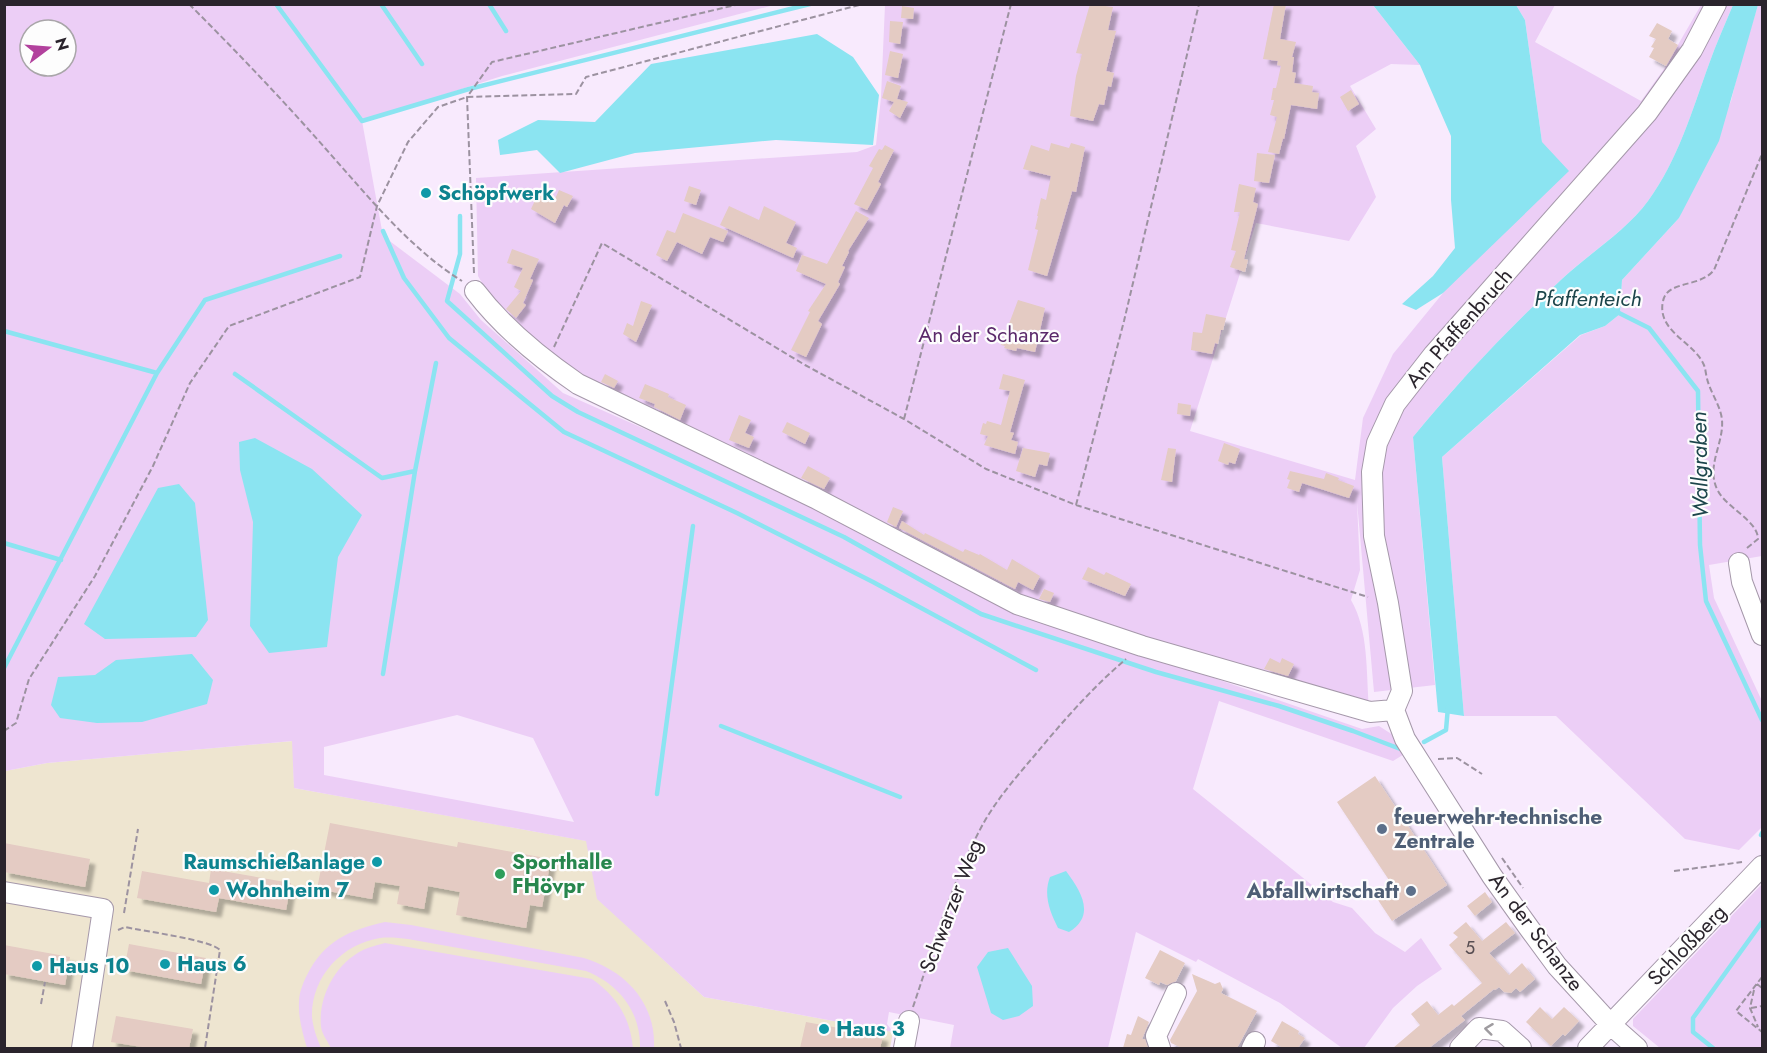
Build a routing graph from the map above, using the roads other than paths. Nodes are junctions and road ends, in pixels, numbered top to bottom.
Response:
1 (1716, 4) edge
2 (470, 287) road end
3 (1738, 563) road end
4 (1762, 635) edge
5 (1394, 710) junction
6 (1757, 863) edge
7 (4, 892) edge
8 (1176, 993) dead end
9 (909, 1021) road end
10 (1611, 1025) junction
11 (81, 1048) edge
12 (904, 1048) edge
13 (1160, 1048) edge
14 (1460, 1048) edge
15 (1521, 1048) edge
16 (1588, 1048) edge
17 (1637, 1048) edge

1 - 5 street, Am Pfaffenbruch
2 - 5 street
3 - 4 street
5 - 10 street, An der Schanze
6 - 10 street, Schloßberg
7 - 11 street
8 - 13 street
9 - 12 street
10 - 16 street, Schloßberg
10 - 17 street, An der Schanze
15 -> 14 street

